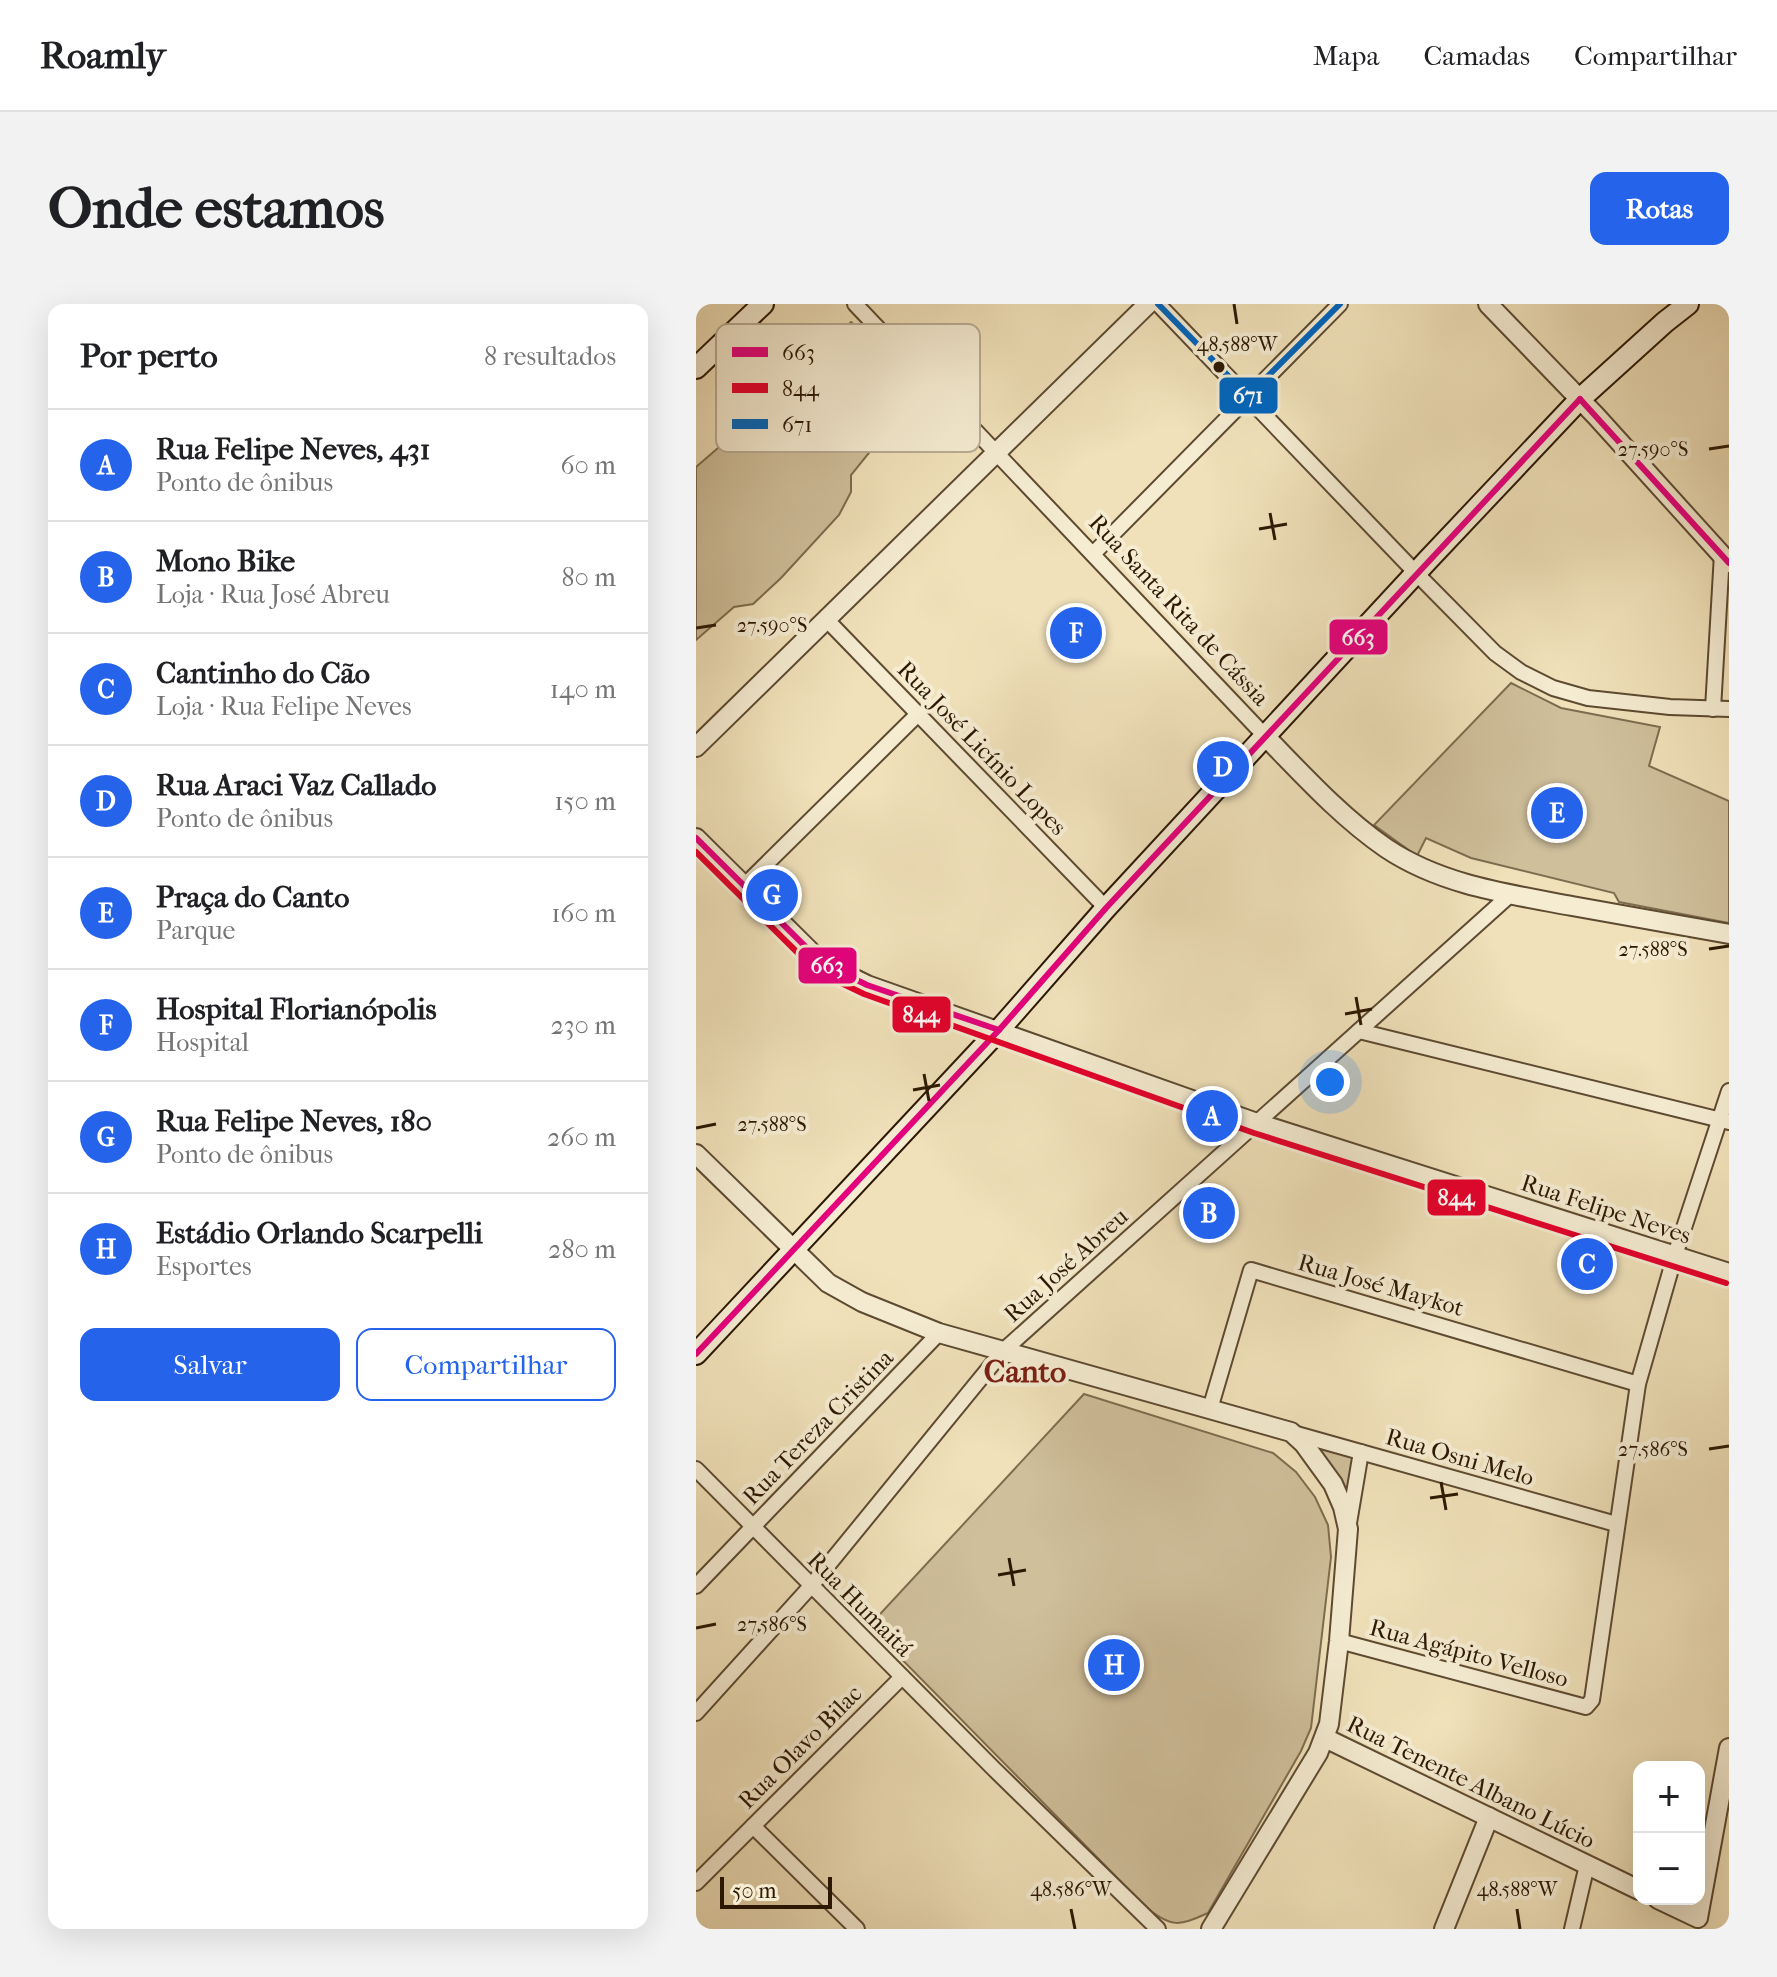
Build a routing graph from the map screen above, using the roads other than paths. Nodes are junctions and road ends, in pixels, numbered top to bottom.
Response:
1 (763, 304) edge
2 (855, 304) edge
3 (1148, 304) edge
4 (1158, 304) edge
5 (1340, 304) edge
6 (1488, 304) edge
7 (1688, 304) edge
8 (742, 324) edge
9 (874, 324) edge
10 (716, 349) edge
11 (696, 368) edge
12 (1248, 396) junction
13 (1580, 399) junction
14 (980, 434) edge
15 (997, 452) junction
16 (1093, 554) junction
17 (1725, 559) edge
18 (1416, 573) junction
19 (826, 619) junction
20 (1713, 709) junction
21 (1729, 709) edge
22 (918, 714) junction
23 (1265, 736) junction
24 (696, 747) edge
25 (696, 838) edge
26 (744, 886) junction
27 (1511, 894) junction
28 (1106, 908) junction
29 (1729, 934) edge
30 (999, 1030) junction
31 (1359, 1031) junction
32 (1729, 1091) edge
33 (1724, 1121) edge
34 (1257, 1123) junction
35 (696, 1154) edge
36 (792, 1249) junction
37 (1675, 1255) junction
38 (1729, 1273) edge
39 (939, 1333) junction
40 (1003, 1351) junction
41 (696, 1354) edge
42 (1638, 1384) junction
43 (1210, 1409) junction
44 (1291, 1432) junction
45 (1361, 1452) junction
46 (696, 1469) edge
47 (1616, 1524) junction
48 (753, 1527) junction
49 (1348, 1529) junction
50 (696, 1586) edge
51 (811, 1586) junction
52 (1339, 1641) junction
53 (902, 1677) junction
54 (696, 1713) edge
55 (1325, 1738) junction
56 (1729, 1748) edge
57 (1489, 1817) junction
58 (753, 1826) junction
59 (1587, 1865) junction
60 (696, 1883) edge
61 (1633, 1887) edge
62 (1667, 1905) edge
63 (1697, 1924) edge
64 (857, 1929) edge
65 (1158, 1929) edge
66 (1211, 1929) edge
67 (1444, 1929) edge
68 (1572, 1929) edge

1 - 8 main road
2 - 9 street, Rua Santa Rita de Cássia
3 - 15 street
4 - 12 street
5 - 12 street
6 - 13 street
7 - 13 main road
10 - 11 main road
12 - 16 street
12 - 18 street
13 - 17 street
13 - 18 main road
14 - 15 street, Rua Santa Rita de Cássia
15 - 16 street, Rua Santa Rita de Cássia
15 - 19 street
16 - 23 street, Rua Santa Rita de Cássia
17 - 20 street
18 - 20 street
18 - 23 main road
19 - 22 street, Rua José Licínio Lopes
19 - 24 street
20 - 21 street
22 - 26 street
22 - 28 street, Rua José Licínio Lopes
23 - 27 street, Rua Santa Rita de Cássia
23 - 28 main road
25 - 26 street, Rua Felipe Neves
26 - 30 street, Rua Felipe Neves
27 - 29 street, Rua Santa Rita de Cássia
27 - 31 street, Rua José Abreu
28 - 30 main road
30 - 34 street, Rua Felipe Neves
30 - 36 main road
31 - 33 street
31 - 34 street, Rua José Abreu
32 - 33 street
33 - 37 street
34 - 37 street, Rua Felipe Neves
34 - 40 street, Rua José Abreu
35 - 36 street
36 - 39 street
36 - 41 main road
37 - 38 street, Rua Felipe Neves
37 - 42 street
39 - 40 street
39 - 48 street, Rua Tereza Cristina
40 - 43 street
40 - 51 street, Rua José Abreu
42 - 43 street, Rua José Maykot
42 - 47 street
43 - 44 street
44 - 45 street, Rua Osni Melo
44 - 49 street
45 - 47 street, Rua Osni Melo
45 - 49 street
46 - 48 street, Rua Humaitá
47 - 52 street, Rua Agápito Velloso
48 - 50 street, Rua Tereza Cristina
48 - 51 street, Rua Humaitá
49 - 52 street
51 - 53 street, Rua Humaitá
51 - 54 street, Rua José Abreu
52 - 55 street
53 - 58 street, Rua Olavo Bilac
53 - 65 street, Rua Humaitá
55 - 57 street, Rua Tenente Albano Lúcio
55 - 66 street
56 - 63 street
57 - 59 street, Rua Tenente Albano Lúcio
57 - 67 street
58 - 60 street, Rua Olavo Bilac
58 - 64 street
59 - 61 street, Rua Tenente Albano Lúcio
59 - 68 street
62 - 63 street

